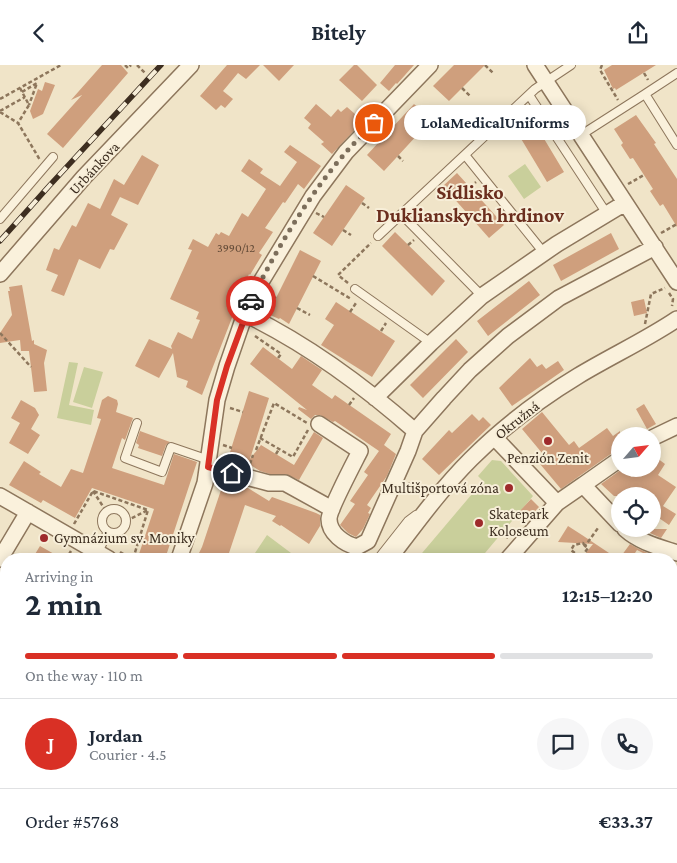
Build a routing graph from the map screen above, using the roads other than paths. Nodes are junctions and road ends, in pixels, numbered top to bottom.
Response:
1 (191, 65) edge
2 (430, 65) edge
3 (535, 65) edge
4 (571, 65) edge
5 (677, 73) edge
6 (546, 82) junction
7 (645, 94) junction
8 (529, 95) junction
9 (581, 135) junction
10 (677, 145) edge
11 (465, 155) junction
12 (53, 157) dead end
13 (625, 203) junction
14 (607, 214) junction
15 (401, 215) junction
16 (0, 219) edge
17 (378, 236) road end
18 (657, 241) junction
19 (544, 253) junction
20 (0, 274) edge
21 (672, 285) edge
22 (355, 289) road end
23 (482, 296) junction
24 (245, 314) junction
25 (677, 319) edge
26 (431, 343) junction
27 (376, 399) junction
28 (137, 423) dead end
29 (319, 423) dead end
30 (677, 426) edge
31 (415, 431) junction
32 (661, 434) edge
33 (494, 438) junction
34 (209, 463) junction
35 (611, 465) edge
36 (583, 485) junction
37 (0, 496) edge
38 (428, 499) junction
39 (557, 503) junction
40 (332, 509) junction
41 (28, 511) junction
42 (611, 515) edge
43 (108, 531) junction
44 (635, 537) edge
45 (4, 553) edge
46 (101, 553) edge
47 (104, 553) edge
48 (181, 553) edge
49 (383, 553) edge
50 (393, 553) edge
51 (513, 553) edge
52 (677, 553) edge

1 - 20 street, Urbánkova
2 - 24 street
3 - 6 street
4 - 6 lane
5 - 7 lane
6 - 8 lane
6 - 9 street
7 - 9 lane
7 - 10 lane
8 - 11 lane
8 - 14 lane
9 - 13 street
11 - 15 lane
11 - 19 lane
12 - 16 lane
13 - 14 street
13 - 18 street
14 - 19 street
15 - 17 lane
15 - 23 lane
18 - 21 street
18 - 31 street
19 - 23 street
22 - 26 lane
23 - 26 street
24 - 27 street
24 - 34 street
25 - 33 street, Okružná
26 - 27 street
27 - 31 street
28 - 34 lane
29 - 40 street
30 - 32 street
31 - 40 street
33 - 38 street, Okružná
33 - 39 street
34 - 40 street
34 - 48 street
35 - 36 street
36 - 39 street
36 - 42 street
37 - 41 street
38 - 49 lane
38 - 50 street, Okružná
39 - 51 street
41 - 45 street
41 - 46 street
43 - 43 lane
43 - 47 lane
44 - 52 street

